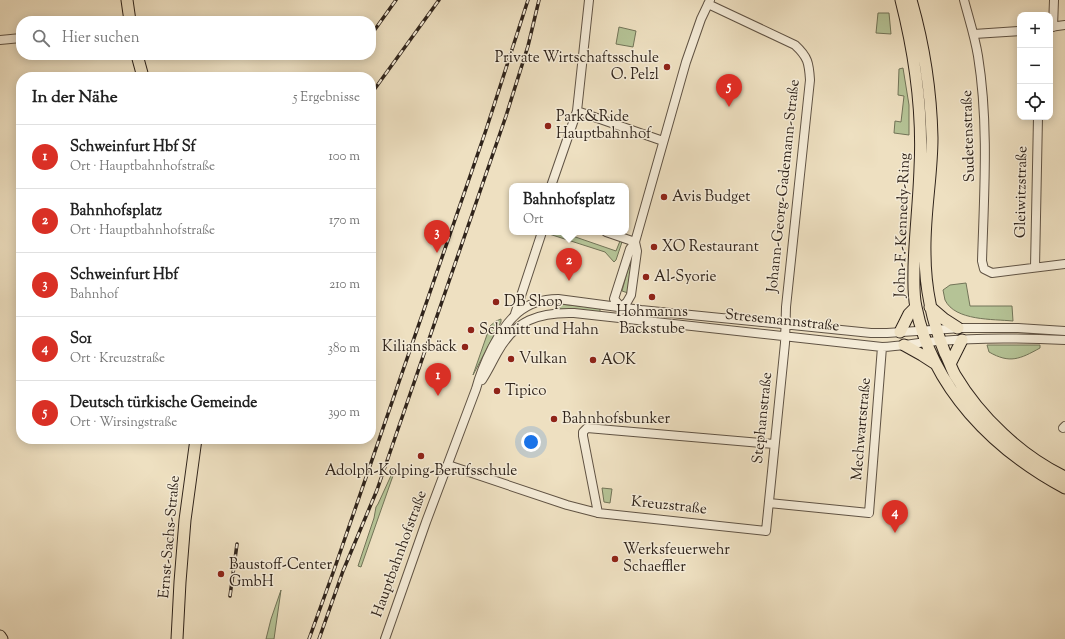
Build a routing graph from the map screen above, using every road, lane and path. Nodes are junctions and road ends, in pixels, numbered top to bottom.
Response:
1 (127, 0) edge
2 (589, 0) edge
3 (901, 0) edge
4 (911, 0) edge
5 (964, 0) edge
6 (1054, 0) edge
7 (709, 2) edge
8 (1053, 14) edge
9 (129, 16) edge
10 (1065, 25) edge
11 (1053, 27) edge
12 (1017, 31) edge
13 (974, 34) junction
14 (16, 38) edge
15 (0, 40) edge
16 (138, 60) edge
17 (141, 72) edge
18 (577, 111) junction
19 (1038, 120) edge
20 (663, 141) junction
21 (552, 183) edge
22 (541, 235) edge
23 (615, 235) edge
24 (635, 242) junction
25 (1065, 264) edge
26 (1035, 267) junction
27 (930, 306) junction
28 (621, 307) junction
29 (916, 307) junction
30 (515, 314) junction
31 (620, 318) junction
32 (730, 319) junction
33 (785, 325) junction
34 (958, 328) junction
35 (936, 329) junction
36 (729, 330) junction
37 (923, 330) junction
38 (1065, 331) edge
39 (900, 332) junction
40 (785, 335) junction
41 (962, 340) junction
42 (1065, 340) edge
43 (940, 341) junction
44 (927, 342) junction
45 (904, 345) junction
46 (882, 346) junction
47 (950, 364) junction
48 (936, 365) junction
49 (476, 389) junction
50 (195, 444) edge
51 (774, 444) junction
52 (448, 465) junction
53 (1065, 477) edge
54 (1065, 488) edge
55 (769, 503) junction
56 (598, 513) junction
57 (0, 636) edge
58 (2, 639) edge
59 (177, 639) edge
60 (385, 639) edge

1 - 9 main road
2 - 18 street
3 - 29 main road, John-F.-Kennedy-Ring
4 - 27 main road, John-F.-Kennedy-Ring
5 - 13 street, Sudetenstraße
6 - 8 street
7 - 20 street
7 - 33 street, Johann-Georg-Gademann-Straße
10 - 11 street
12 - 13 street
13 - 26 street, Sudetenstraße
14 - 15 street
16 - 17 main road
18 - 20 street
18 - 21 street
19 - 26 street, Gleiwitzstraße
20 - 24 street
22 - 30 street
23 - 24 street
24 - 28 street
24 - 28 street
25 - 26 street
27 - 34 main road
27 - 35 main road, John-F.-Kennedy-Ring
28 - 30 street, Hauptbahnhofstraße
28 - 31 street
28 - 32 street, Stresemannstraße
29 - 37 main road, John-F.-Kennedy-Ring
29 - 39 main road
30 - 49 street, Hauptbahnhofstraße
31 - 36 street, Stresemannstraße
31 - 49 street, Hauptbahnhofstraße
32 - 33 street, Stresemannstraße
32 - 36 street
33 - 39 street, Stresemannstraße
33 - 40 street, Johann-Georg-Gademann-Straße
34 - 35 street, Stresemannstraße
34 - 38 street, Stresemannstraße
35 - 37 street, Stresemannstraße
35 - 43 main road, John-F.-Kennedy-Ring
36 - 40 street, Stresemannstraße
37 - 39 street, Stresemannstraße
37 - 44 main road, John-F.-Kennedy-Ring
40 - 46 street, Stresemannstraße
40 - 51 street, Stephanstraße
41 - 42 street, Stresemannstraße
41 - 43 street, Stresemannstraße
41 - 47 main road
43 - 44 street, Stresemannstraße
43 - 47 main road, John-F.-Kennedy-Ring
44 - 45 street, Stresemannstraße
44 - 48 main road, John-F.-Kennedy-Ring
45 - 46 street, Stresemannstraße
45 - 48 main road
46 - 55 street, Mechwartstraße
47 - 53 main road, John-F.-Kennedy-Ring
48 - 54 main road, John-F.-Kennedy-Ring
49 - 52 street, Hauptbahnhofstraße
50 - 59 main road, Ernst-Sachs-Straße
51 - 55 street, Stephanstraße
51 - 56 street
52 - 56 street, Kreuzstraße
52 - 60 street, Hauptbahnhofstraße
55 - 56 street, Kreuzstraße
57 - 58 main road

